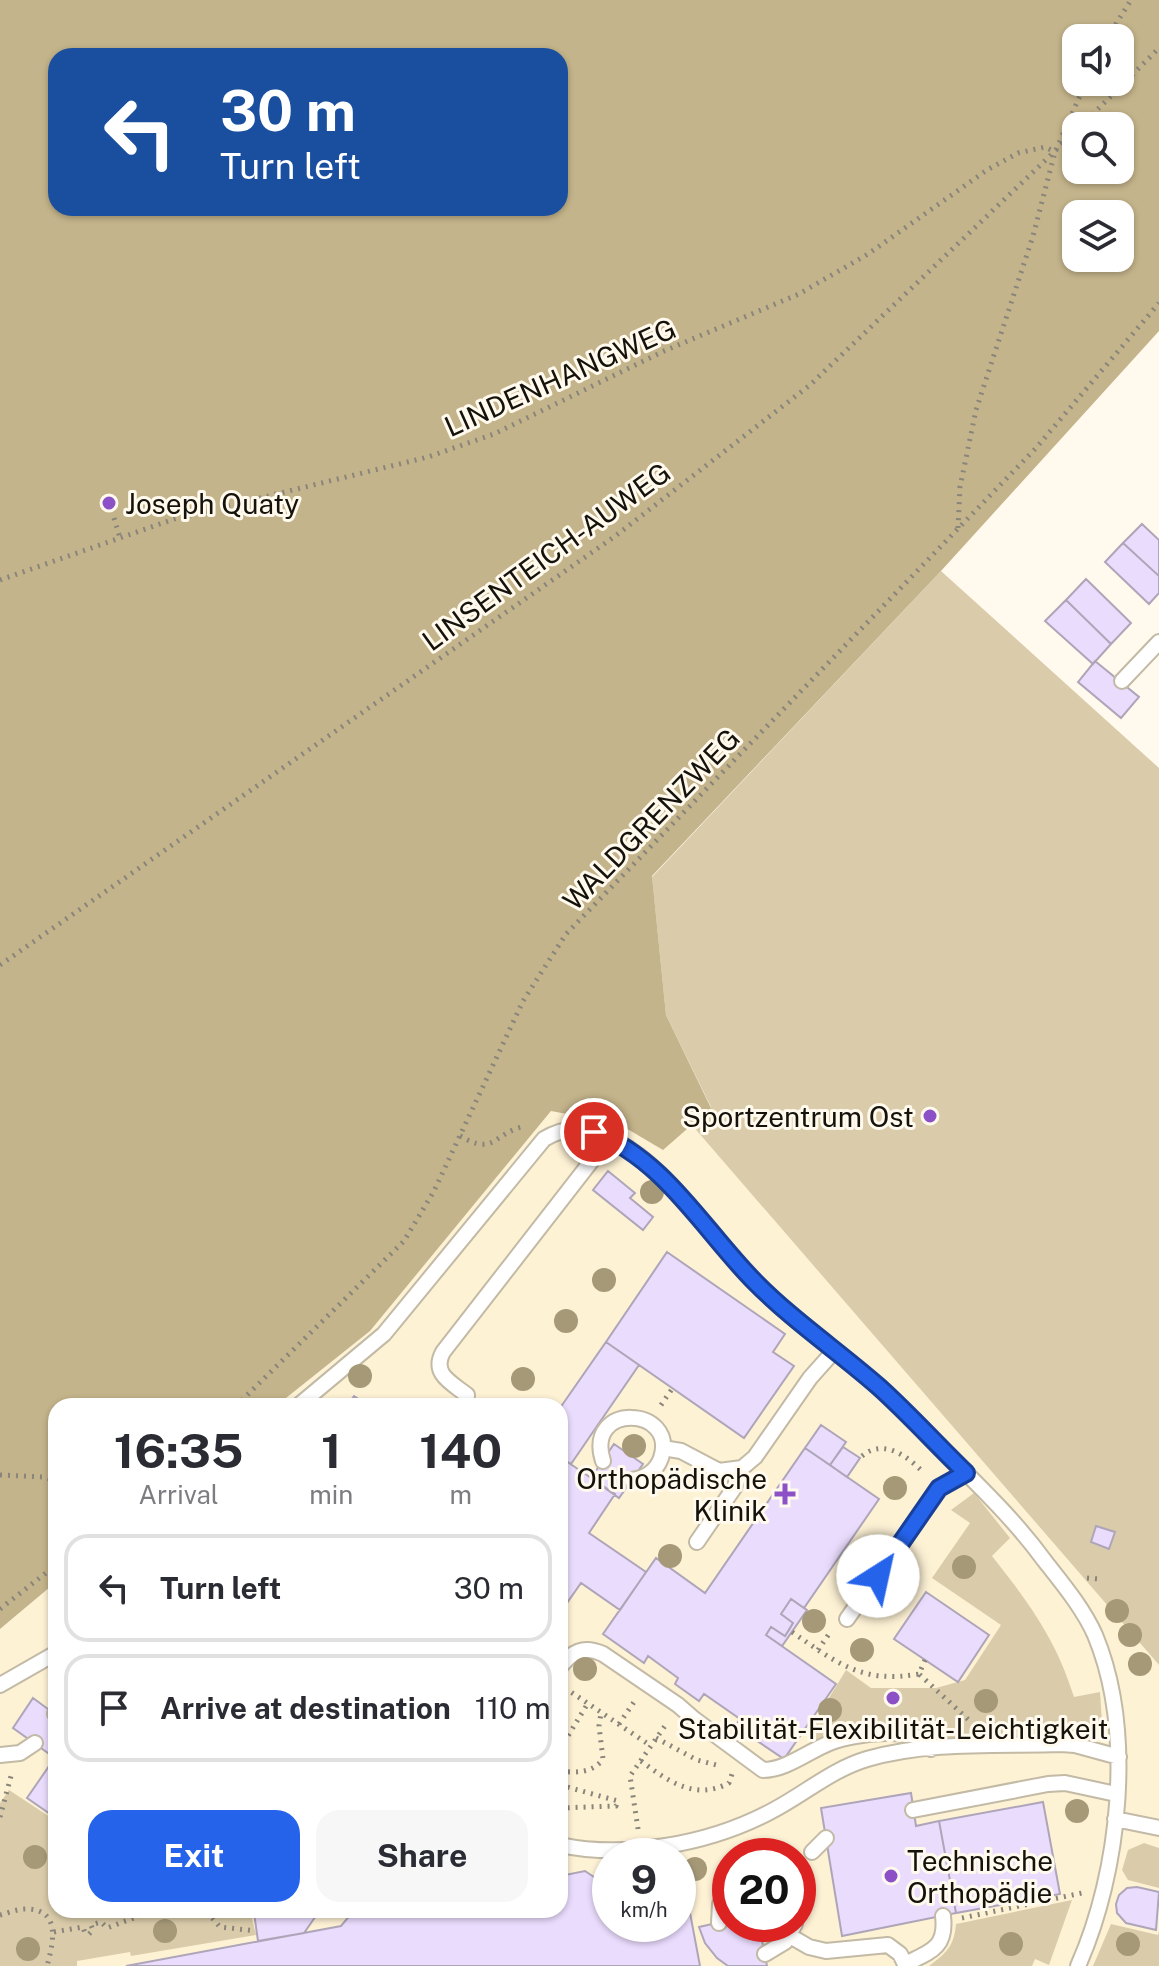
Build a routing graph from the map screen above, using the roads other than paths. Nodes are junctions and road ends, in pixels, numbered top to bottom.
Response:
1 (1159, 642) edge
2 (1122, 681) dead end
3 (617, 1141) junction
4 (835, 1350) junction
5 (308, 1398) edge
6 (467, 1398) edge
7 (663, 1448) junction
8 (603, 1461) dead end
9 (742, 1468) junction
10 (966, 1473) junction
11 (632, 1480) dead end
12 (697, 1542) dead end
13 (847, 1619) dead end
14 (568, 1657) edge
15 (48, 1658) edge
16 (0, 1685) edge
17 (35, 1743) dead end
18 (931, 1749) junction
19 (6, 1756) edge
20 (1119, 1757) junction
21 (1116, 1794) junction
22 (913, 1810) dead end
23 (1115, 1819) junction
24 (1159, 1828) edge
25 (826, 1838) dead end
26 (568, 1846) edge
27 (816, 1848) edge
28 (943, 1919) road end
29 (784, 1942) edge
30 (804, 1942) edge
31 (765, 1954) dead end
32 (905, 1965) edge
33 (1078, 1966) edge

1 - 2 lane
3 - 4 lane
3 - 5 lane
3 - 6 lane
4 - 9 lane
4 - 10 lane
7 - 8 lane
7 - 9 lane
7 - 11 lane
9 - 12 lane
10 - 13 lane
10 - 20 lane
14 - 18 lane
15 - 16 lane
17 - 19 lane
18 - 20 lane
18 - 26 lane
20 - 21 lane
21 - 22 lane
21 - 23 lane
23 - 24 lane
23 - 33 lane
25 - 27 lane
28 - 32 lane
29 - 31 lane
30 - 32 lane

